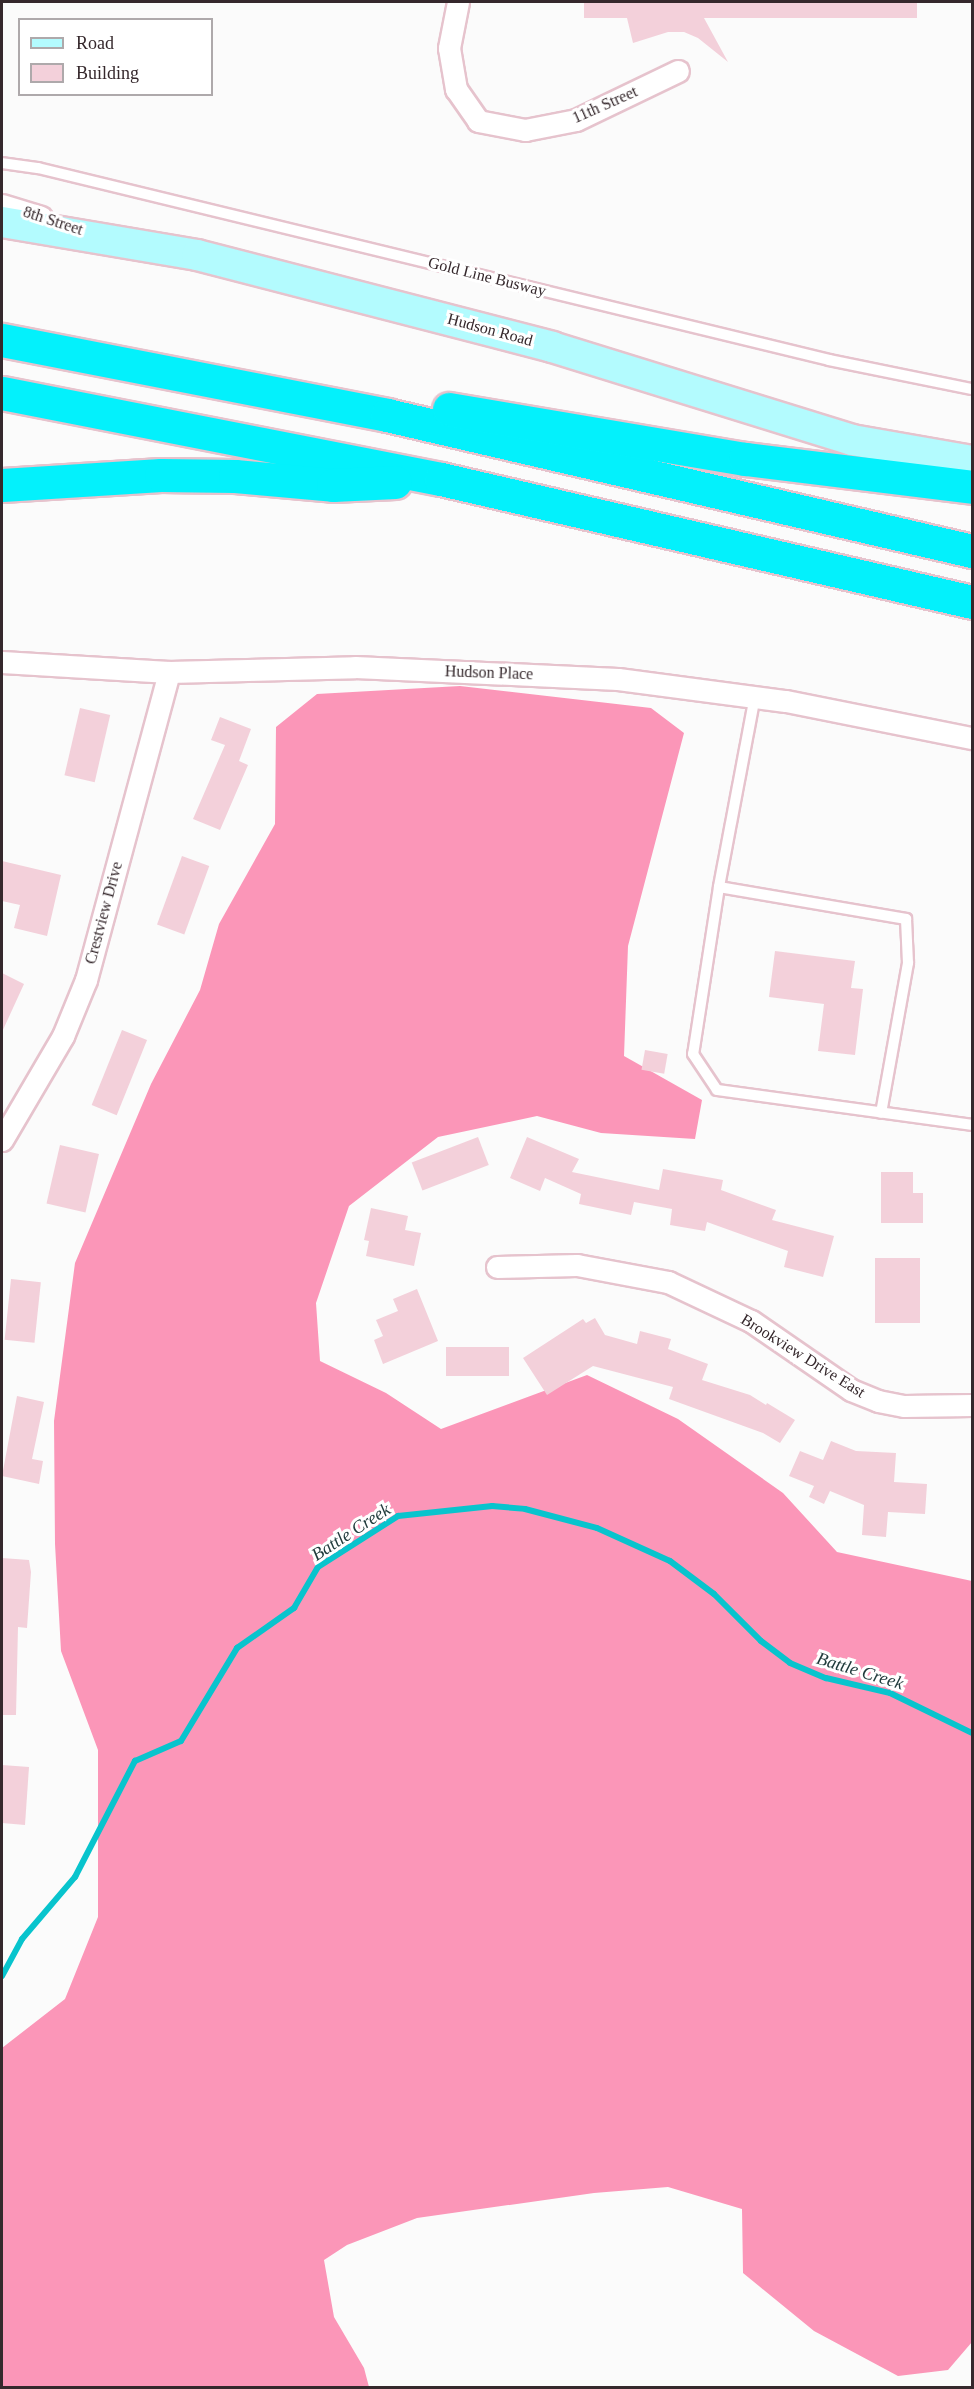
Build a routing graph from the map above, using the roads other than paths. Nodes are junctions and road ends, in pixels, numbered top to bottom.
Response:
1 (458, 2) edge
2 (678, 71) dead end
3 (2, 163) edge
4 (2, 205) edge
5 (2, 222) edge
6 (104, 237) junction
7 (2, 340) edge
8 (196, 376) junction
9 (972, 389) edge
10 (2, 393) edge
11 (972, 461) edge
12 (441, 480) junction
13 (2, 485) edge
14 (972, 487) edge
15 (972, 551) edge
16 (972, 602) edge
17 (2, 662) edge
18 (169, 672) junction
19 (755, 696) junction
20 (972, 738) edge
21 (719, 887) junction
22 (881, 1113) junction
23 (972, 1125) edge
24 (2, 1140) edge
25 (497, 1267) dead end
26 (972, 1405) edge

1 - 2 street, 11th Street
3 - 9 lane, Gold Line Busway
4 - 6 street, 8th Street
5 - 6 street, Hudson Road
6 - 11 street, Hudson Road
7 - 8 highway
8 - 14 highway
8 - 15 highway
10 - 12 highway
12 - 13 highway
12 - 16 highway
17 - 18 street, Hudson Place
18 - 19 street, Hudson Place
18 - 24 street, Crestview Drive
19 - 20 street, Hudson Place
19 - 21 lane
21 - 22 lane
21 - 22 lane
22 - 23 lane
25 - 26 street, Brookview Drive East

